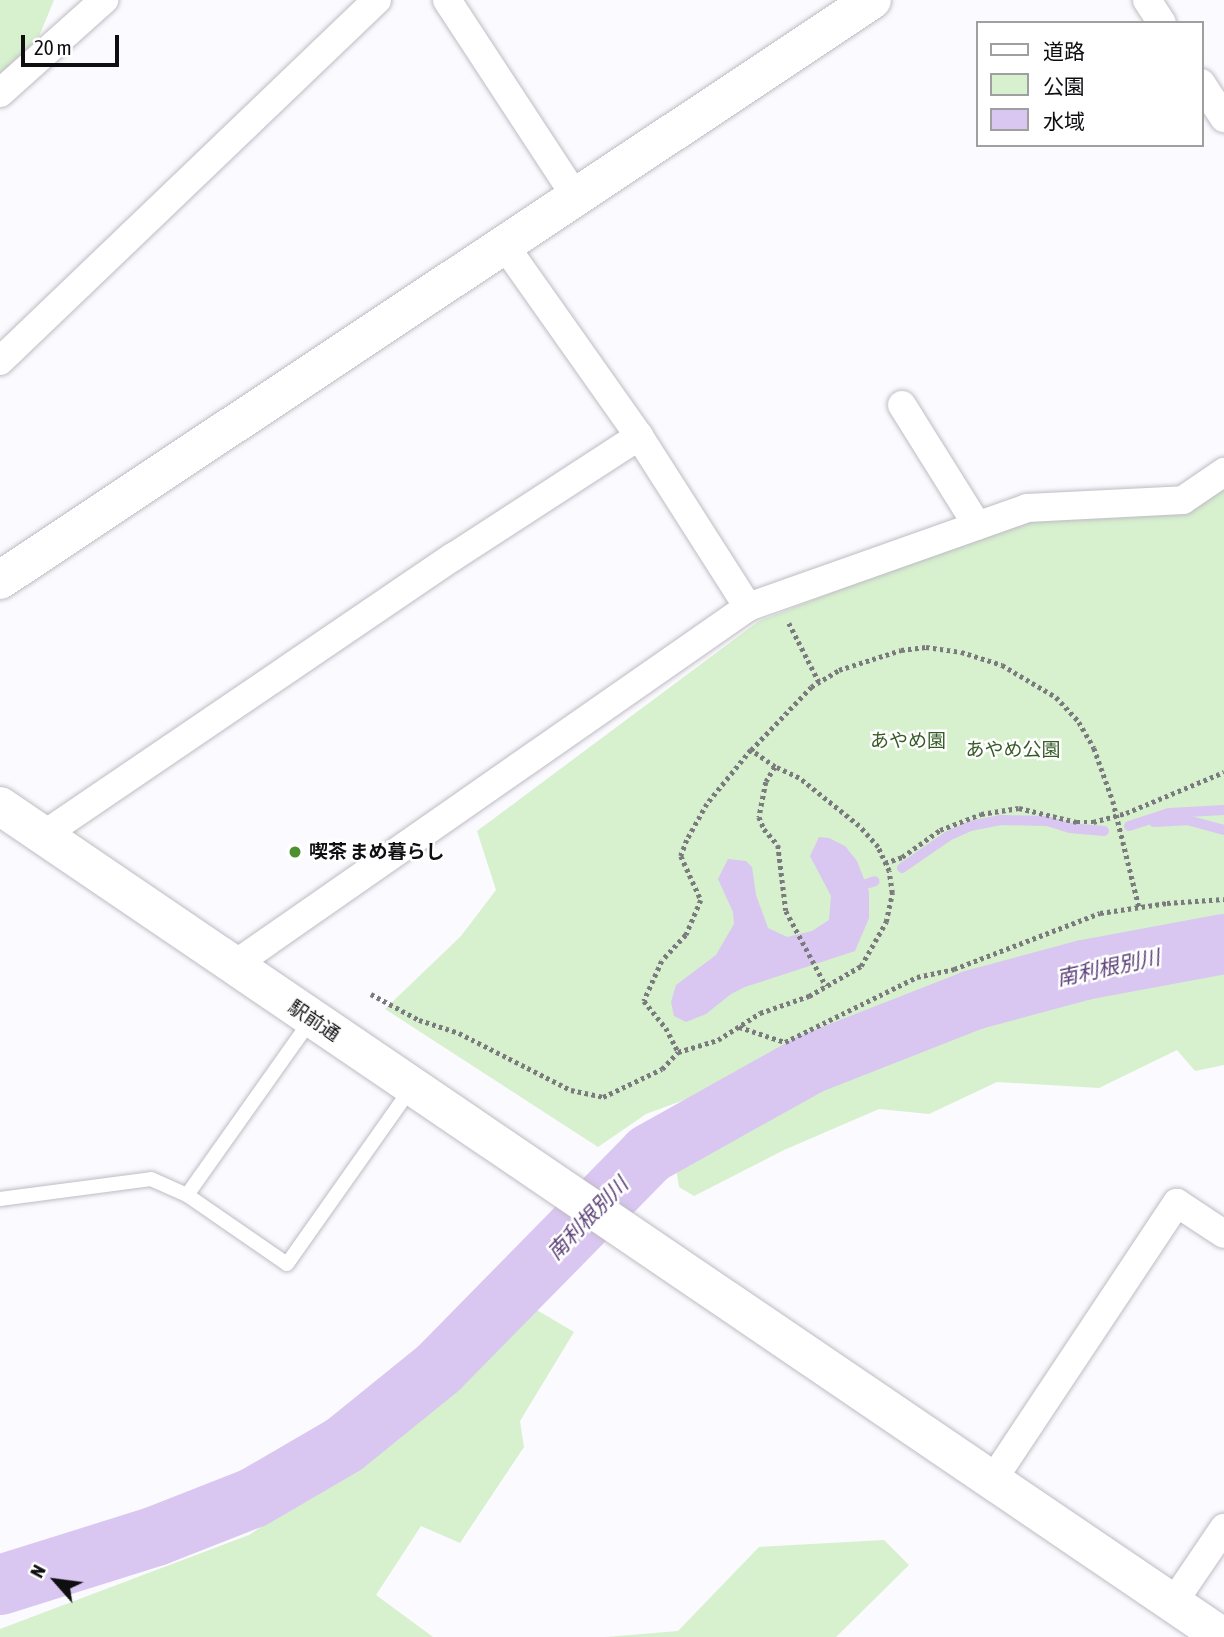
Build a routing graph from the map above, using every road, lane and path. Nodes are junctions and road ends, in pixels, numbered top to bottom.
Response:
1 (104, 0) edge
2 (377, 0) edge
3 (447, 0) edge
4 (1147, 0) edge
5 (856, 4) edge
6 (1161, 21) edge
7 (1203, 86) edge
8 (0, 93) edge
9 (1224, 118) edge
10 (576, 197) junction
11 (505, 246) junction
12 (0, 361) edge
13 (902, 405) dead end
14 (639, 436) junction
15 (1224, 472) edge
16 (977, 525) junction
17 (0, 580) edge
18 (776, 597) junction
19 (748, 607) junction
20 (819, 682) junction
21 (751, 750) junction
22 (775, 767) junction
23 (1224, 772) edge
24 (0, 807) edge
25 (42, 836) junction
26 (885, 863) junction
27 (1224, 899) edge
28 (1139, 907) junction
29 (234, 965) junction
30 (826, 986) junction
31 (371, 994) dead end
32 (311, 1020) junction
33 (739, 1027) junction
34 (678, 1052) junction
35 (412, 1087) junction
36 (187, 1195) junction
37 (0, 1199) edge
38 (1224, 1234) edge
39 (992, 1481) junction
40 (1224, 1528) edge
41 (1173, 1603) junction
42 (1223, 1637) edge

1 - 8 street
2 - 12 street
3 - 10 street
4 - 6 street
5 - 10 street
7 - 9 street
10 - 11 street
11 - 14 street
11 - 17 street
13 - 16 street
14 - 19 street
14 - 25 street
15 - 16 street
16 - 18 street
18 - 19 street
18 - 20 path
19 - 29 street
20 - 21 path
20 - 28 path
21 - 22 path
21 - 34 path
22 - 26 path
22 - 30 path
23 - 26 path
24 - 25 street, 駅前通
25 - 29 street, 駅前通
26 - 30 path
27 - 28 path
28 - 33 path
29 - 32 street, 駅前通
30 - 33 path
31 - 34 path
32 - 35 street, 駅前通
32 - 36 lane
33 - 34 path
35 - 36 lane
35 - 39 street, 駅前通
36 - 37 lane
38 - 39 street
39 - 41 street, 駅前通
40 - 41 street
41 - 42 street, 駅前通

